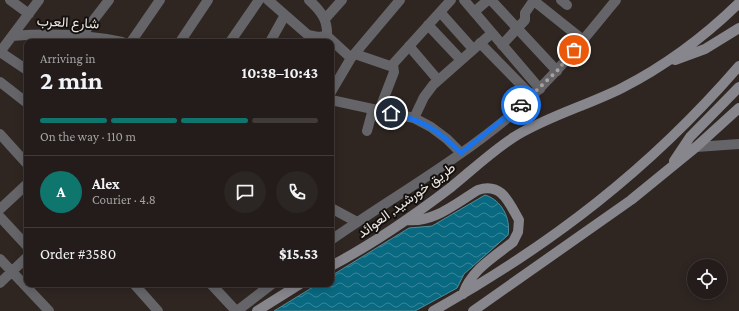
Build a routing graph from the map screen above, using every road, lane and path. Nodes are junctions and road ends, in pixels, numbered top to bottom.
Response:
1 (10, 0) edge
2 (39, 0) edge
3 (109, 0) edge
4 (160, 0) edge
5 (208, 0) edge
6 (259, 0) edge
7 (268, 0) edge
8 (309, 0) edge
9 (342, 0) edge
10 (400, 0) edge
11 (451, 0) edge
12 (464, 0) edge
13 (534, 0) edge
14 (616, 0) edge
15 (493, 1) edge
16 (739, 3) edge
17 (440, 12) junction
18 (474, 12) junction
19 (29, 14) junction
20 (285, 15) junction
21 (325, 19) junction
22 (428, 25) junction
23 (739, 28) edge
24 (517, 29) junction
25 (492, 33) junction
26 (82, 35) junction
27 (12, 36) junction
28 (95, 39) edge
29 (133, 39) edge
30 (182, 39) edge
31 (232, 39) edge
32 (272, 39) edge
33 (320, 39) edge
34 (583, 40) junction
35 (502, 45) junction
36 (334, 46) edge
37 (409, 46) junction
38 (477, 46) junction
39 (1, 49) edge
40 (353, 56) junction
41 (461, 60) junction
42 (665, 63) junction
43 (739, 66) edge
44 (393, 67) junction
45 (24, 68) edge
46 (557, 71) junction
47 (438, 80) junction
48 (0, 82) edge
49 (334, 87) edge
50 (739, 87) edge
51 (540, 89) junction
52 (532, 96) junction
53 (24, 101) edge
54 (334, 101) edge
55 (739, 108) edge
56 (376, 110) junction
57 (414, 118) junction
58 (367, 131) dead end
59 (1, 138) edge
60 (739, 144) edge
61 (696, 147) junction
62 (461, 153) junction
63 (24, 161) edge
64 (670, 168) junction
65 (24, 187) edge
66 (0, 209) edge
67 (334, 210) edge
68 (0, 218) edge
69 (407, 220) junction
70 (356, 222) junction
71 (334, 238) edge
72 (24, 243) edge
73 (0, 259) edge
74 (24, 260) edge
75 (334, 264) edge
76 (12, 272) junction
77 (0, 283) edge
78 (24, 285) edge
79 (26, 287) edge
80 (137, 287) edge
81 (214, 287) edge
82 (268, 287) edge
83 (295, 287) edge
84 (463, 294) junction
85 (49, 311) edge
86 (158, 311) edge
87 (237, 311) edge
88 (257, 311) edge
89 (433, 311) edge
90 (473, 311) edge

1 - 19 street
2 - 19 street
3 - 26 street
4 - 29 street
5 - 30 street
6 - 31 street
7 - 20 street
8 - 21 street
9 - 21 street
10 - 40 street
11 - 17 street
12 - 18 street
13 - 24 street
13 - 34 street
14 - 34 street
15 - 18 street
15 - 24 street
16 - 42 main road, طريق خورشيد, العوائد
17 - 22 street
17 - 38 street
18 - 25 street
19 - 27 street
20 - 32 street
20 - 33 street
21 - 33 street
22 - 37 street
22 - 41 street
23 - 42 main road
24 - 35 street
24 - 46 street
25 - 35 street
25 - 38 street
26 - 27 street, شارع العرب
26 - 28 street, شارع العرب
27 - 39 street
34 - 46 street
35 - 51 street
36 - 40 street
37 - 44 street
37 - 47 street
38 - 41 street
38 - 52 street
39 - 45 street
40 - 44 street
40 - 49 street
41 - 47 street
42 - 69 main road, طريق خورشيد, العوائد
43 - 84 main road
44 - 56 street
46 - 51 street
47 - 57 street
48 - 53 street
50 - 64 main road
51 - 52 street
52 - 62 street
54 - 56 street
55 - 61 main road
56 - 57 street
56 - 58 street
57 - 62 street
59 - 63 street
60 - 61 street
61 - 64 main road
62 - 70 street
64 - 90 main road
65 - 66 street
67 - 70 street
68 - 72 street
69 - 75 main road, طريق خورشيد, العوائد
69 - 84 main road
70 - 71 street
73 - 76 street
74 - 76 street
76 - 77 street
76 - 78 street
79 - 85 street
80 - 86 street
81 - 87 street
82 - 87 street
83 - 88 main road
84 - 89 main road

